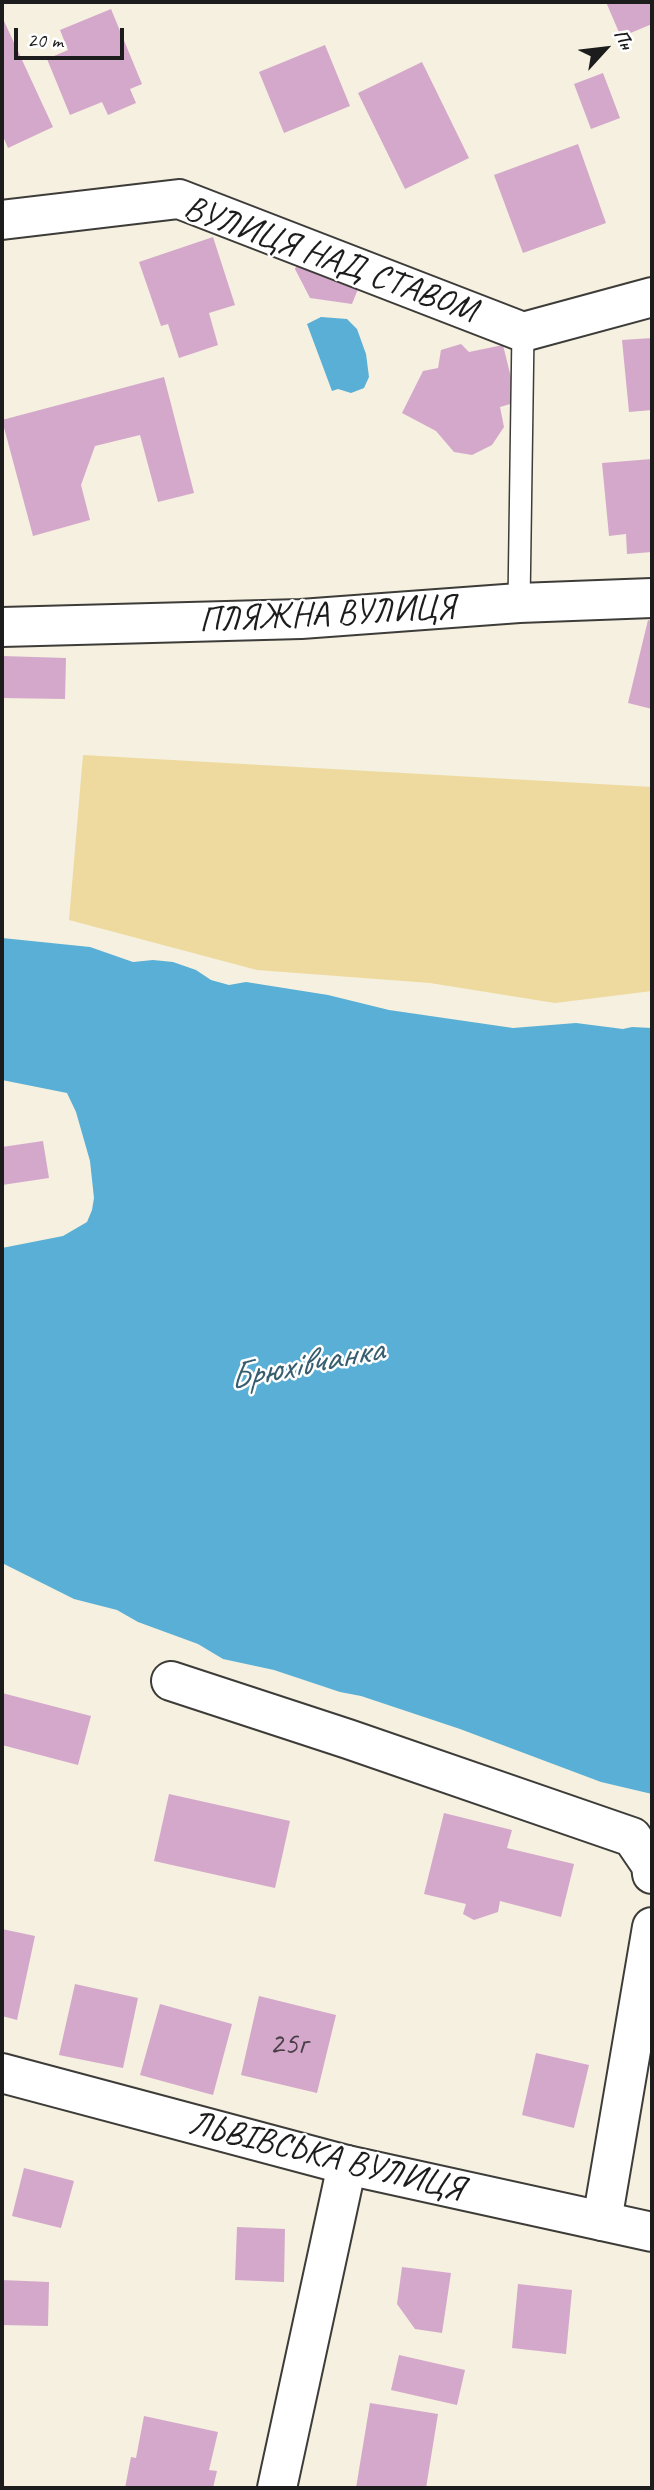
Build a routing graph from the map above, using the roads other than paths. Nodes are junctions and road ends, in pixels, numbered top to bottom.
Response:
1 (2, 220) edge
2 (652, 297) edge
3 (523, 332) junction
4 (652, 598) edge
5 (519, 603) junction
6 (2, 627) edge
7 (171, 1681) dead end
8 (652, 1874) edge
9 (652, 1927) edge
10 (2, 2073) edge
11 (346, 2165) junction
12 (603, 2221) junction
13 (652, 2232) edge
14 (277, 2488) edge

1 - 3 street, ВУЛИЦЯ НАД СТАВОМ
2 - 3 street, ВУЛИЦЯ НАД СТАВОМ
3 - 5 lane
4 - 5 street, ПЛЯЖНА ВУЛИЦЯ
5 - 6 street, ПЛЯЖНА ВУЛИЦЯ
7 - 8 street
9 - 12 street
10 - 11 street, ЛЬВІВСЬКА ВУЛИЦЯ
11 - 12 street, ЛЬВІВСЬКА ВУЛИЦЯ
11 - 14 street
12 - 13 street, ЛЬВІВСЬКА ВУЛИЦЯ

